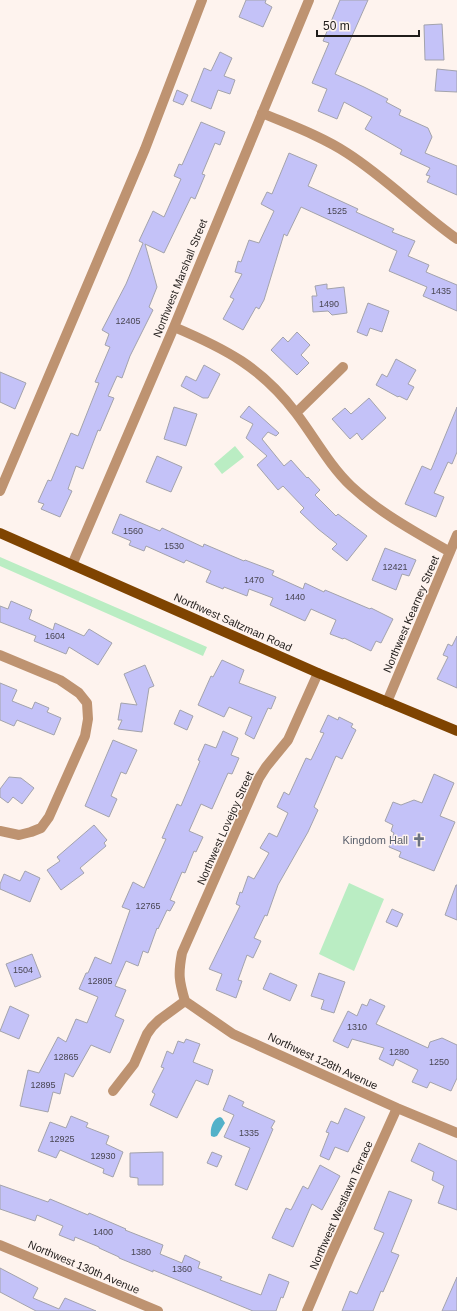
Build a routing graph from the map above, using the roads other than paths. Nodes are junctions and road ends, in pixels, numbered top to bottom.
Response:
1 (202, 0) edge
2 (309, 0) edge
3 (262, 113) junction
4 (457, 239) edge
5 (174, 327) junction
6 (343, 367) dead end
7 (296, 413) junction
8 (0, 491) edge
9 (0, 533) edge
10 (457, 535) edge
11 (450, 552) junction
12 (72, 565) junction
13 (0, 654) edge
14 (318, 673) junction
15 (387, 702) junction
16 (457, 731) edge
17 (0, 831) edge
18 (185, 1001) junction
19 (113, 1091) dead end
20 (397, 1108) junction
21 (457, 1133) edge
22 (0, 1245) edge
23 (158, 1311) edge
24 (307, 1311) edge

1 - 8 street
2 - 3 street, Northwest Marshall Street
3 - 4 street
3 - 5 street, Northwest Marshall Street
5 - 7 street
5 - 12 street, Northwest Marshall Street
6 - 7 street
7 - 11 street
9 - 12 main road, Northwest Saltzman Road
10 - 11 street, Northwest Kearney Street
11 - 15 street, Northwest Kearney Street
12 - 14 main road, Northwest Saltzman Road
13 - 17 street
14 - 15 main road, Northwest Saltzman Road
14 - 18 street, Northwest Lovejoy Street
15 - 16 main road, Northwest Saltzman Road
18 - 19 street
18 - 20 street, Northwest 128th Avenue
20 - 21 street, Northwest 128th Avenue
20 - 24 street, Northwest Westlawn Terrace
22 - 23 street, Northwest 130th Avenue

